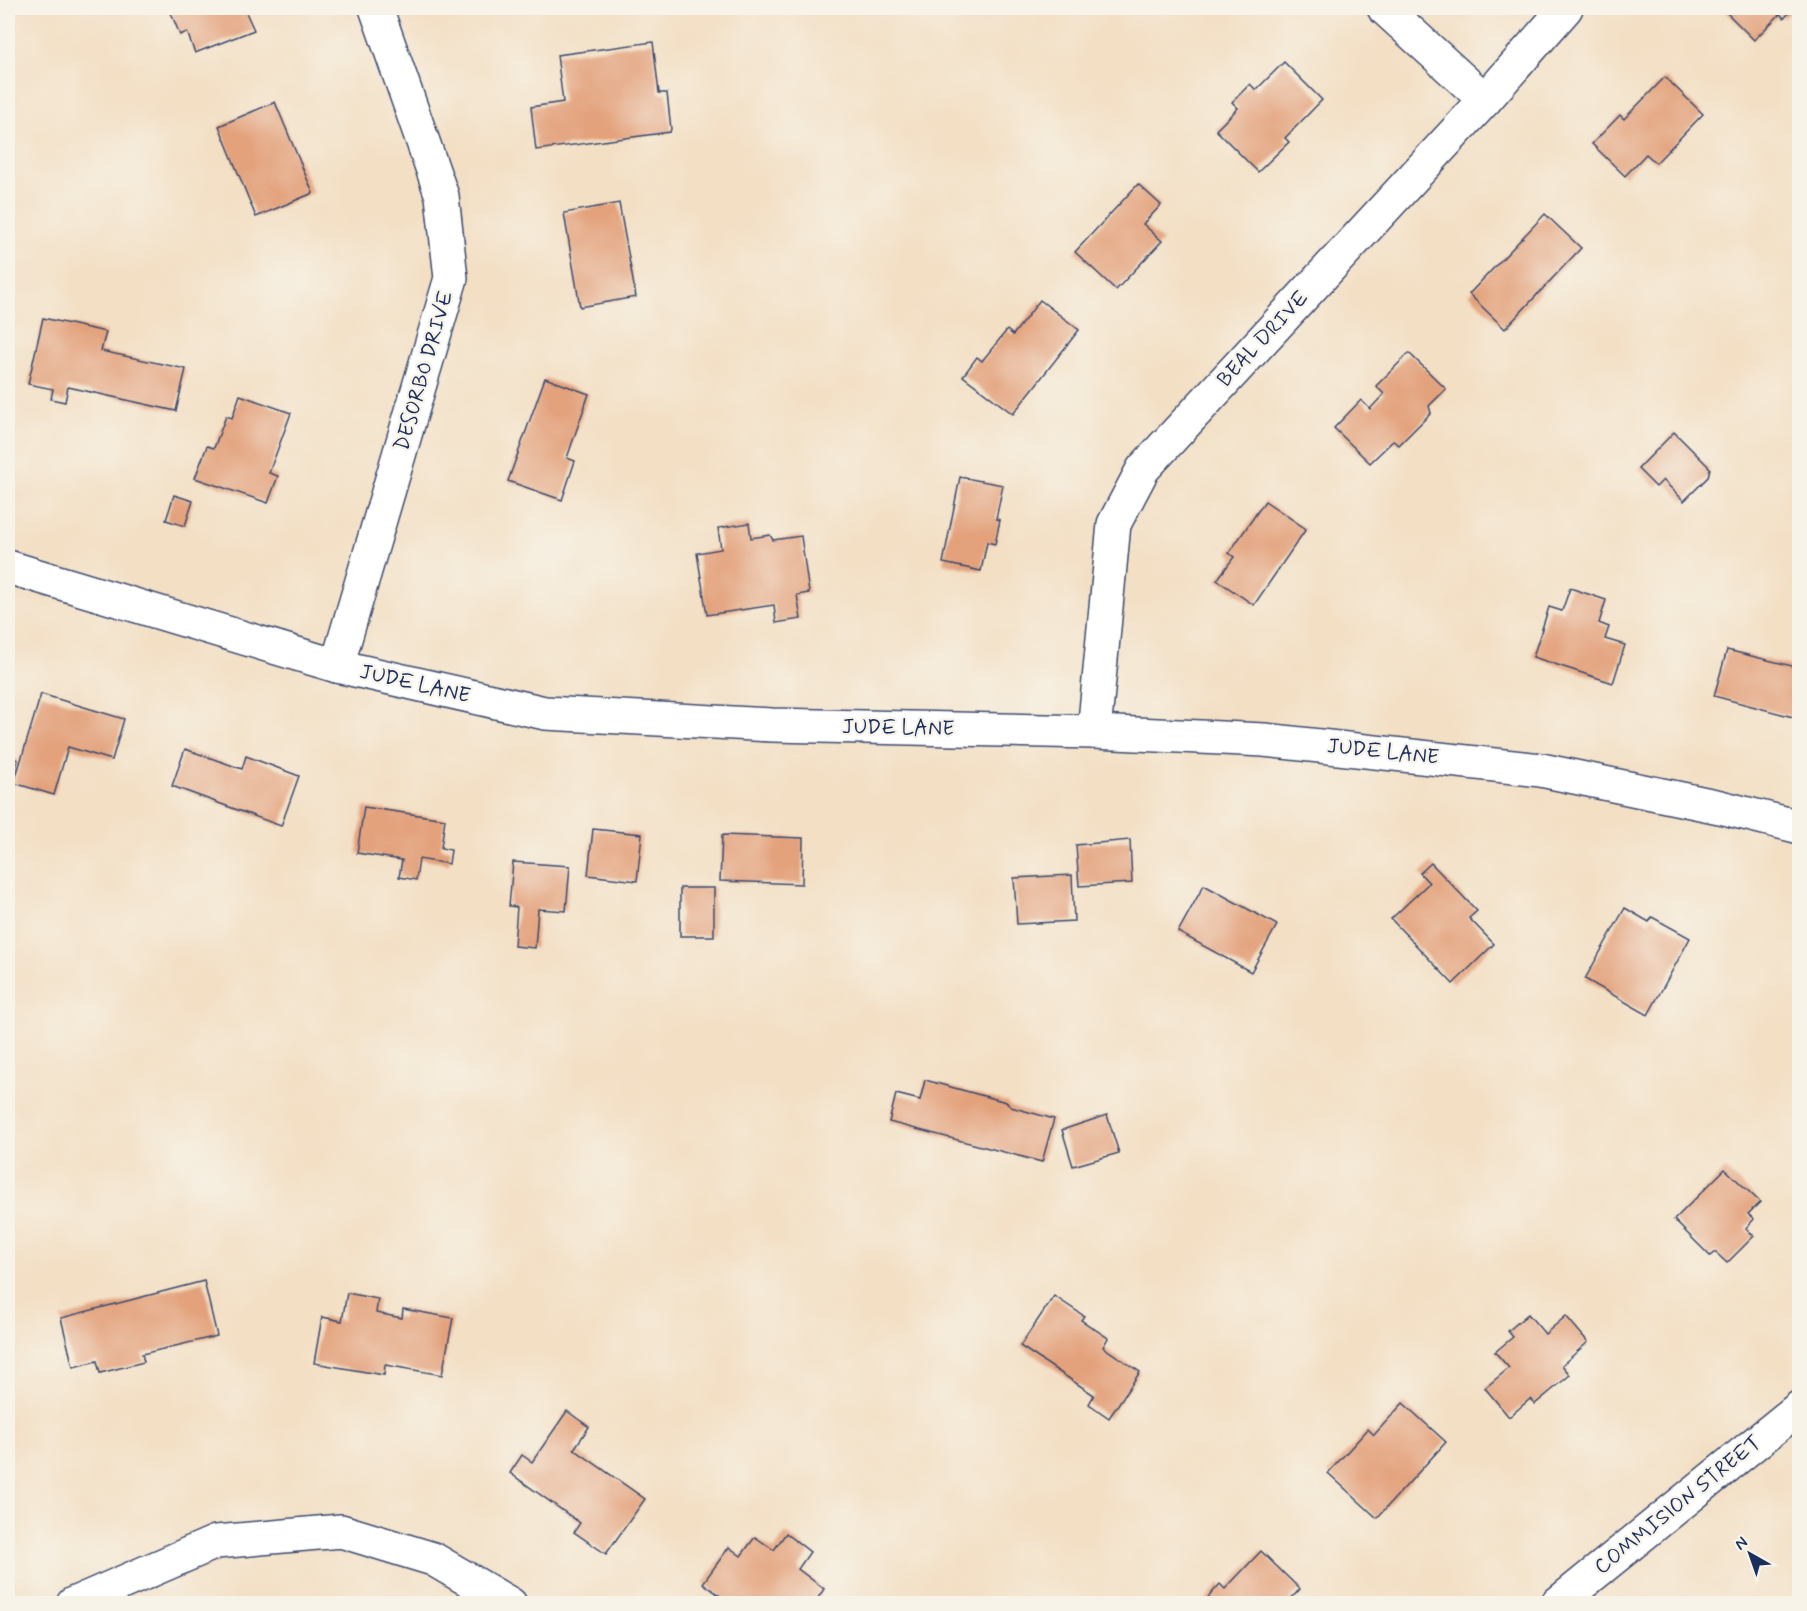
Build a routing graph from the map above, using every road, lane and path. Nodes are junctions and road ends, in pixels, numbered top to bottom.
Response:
1 (376, 8) edge
2 (1384, 8) edge
3 (1566, 8) edge
4 (1485, 100) junction
5 (8, 567) edge
6 (337, 666) junction
7 (1094, 732) junction
8 (1800, 827) edge
9 (1800, 1407) edge
10 (73, 1604) edge
11 (510, 1604) edge
12 (1557, 1604) edge

1 - 6 street, DESORBO DRIVE
2 - 4 street
3 - 4 street, BEAL DRIVE
4 - 7 street, BEAL DRIVE
5 - 6 street, JUDE LANE
6 - 7 street, JUDE LANE
7 - 8 street, JUDE LANE
9 - 12 street, COMMISION STREET
10 - 11 street

